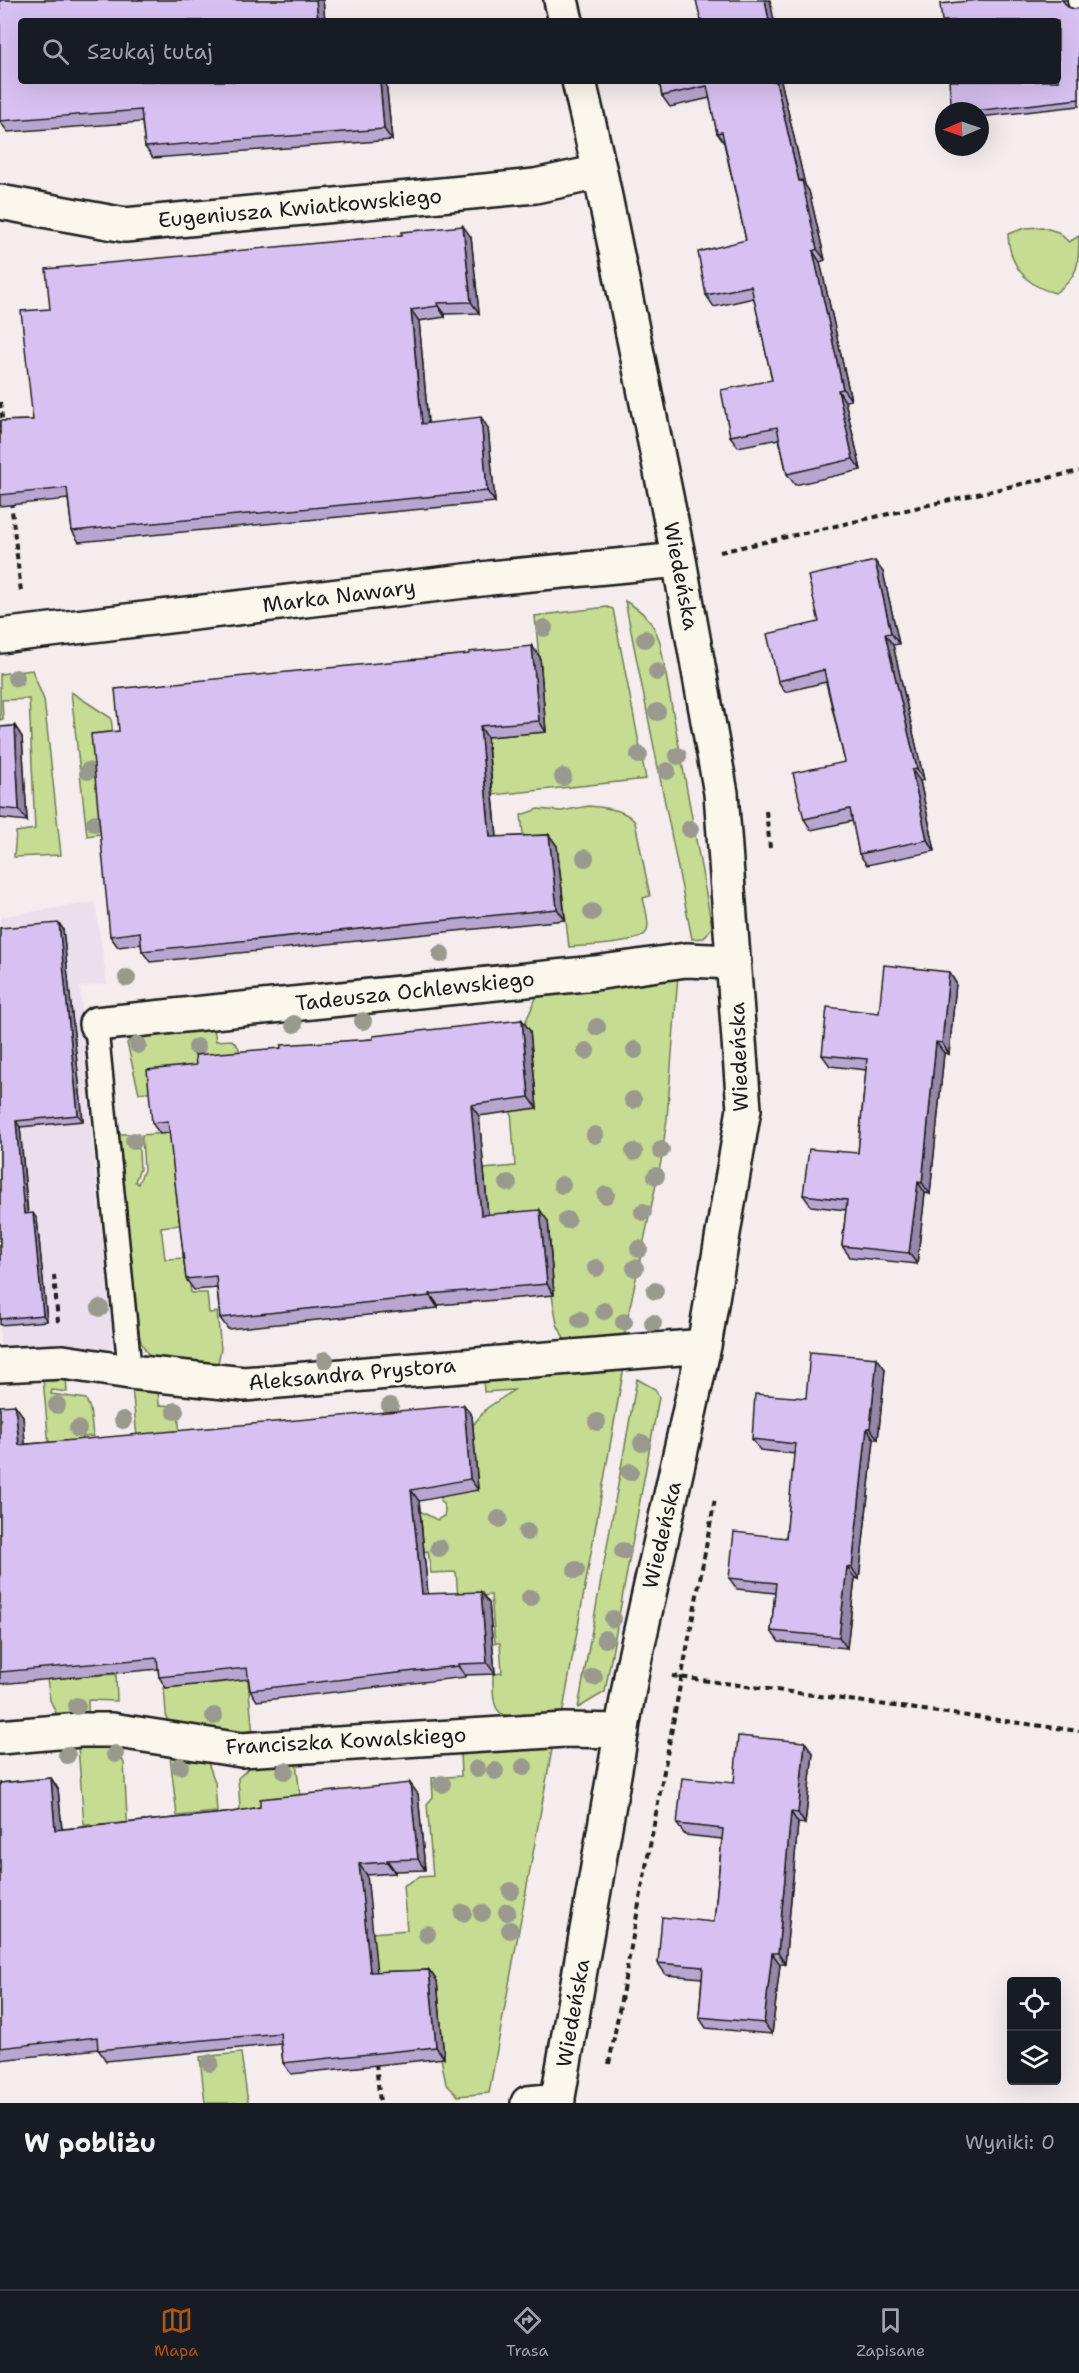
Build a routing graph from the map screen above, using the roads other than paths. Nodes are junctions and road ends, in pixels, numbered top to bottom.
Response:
1 (561, 0) edge
2 (565, 18) edge
3 (580, 84) edge
4 (600, 172) junction
5 (0, 202) edge
6 (679, 560) junction
7 (9, 636) edge
8 (734, 962) junction
9 (96, 1024) joint
10 (705, 1346) junction
11 (0, 1365) edge
12 (129, 1372) junction
13 (622, 1731) junction
14 (0, 1737) edge
15 (548, 2102) edge

1 - 2 street
3 - 4 street, Wiedeńska
4 - 5 street, Eugeniusza Kwiatkowskiego
4 - 6 street, Wiedeńska
6 - 7 street, Marka Nawary
6 - 8 street, Wiedeńska
8 - 9 street, Tadeusza Ochlewskiego
8 - 10 street, Wiedeńska
9 - 12 lane
10 - 12 street, Aleksandra Prystora
10 - 13 street, Wiedeńska
11 - 12 street, Aleksandra Prystora
13 - 14 street, Franciszka Kowalskiego
13 - 15 street, Wiedeńska

